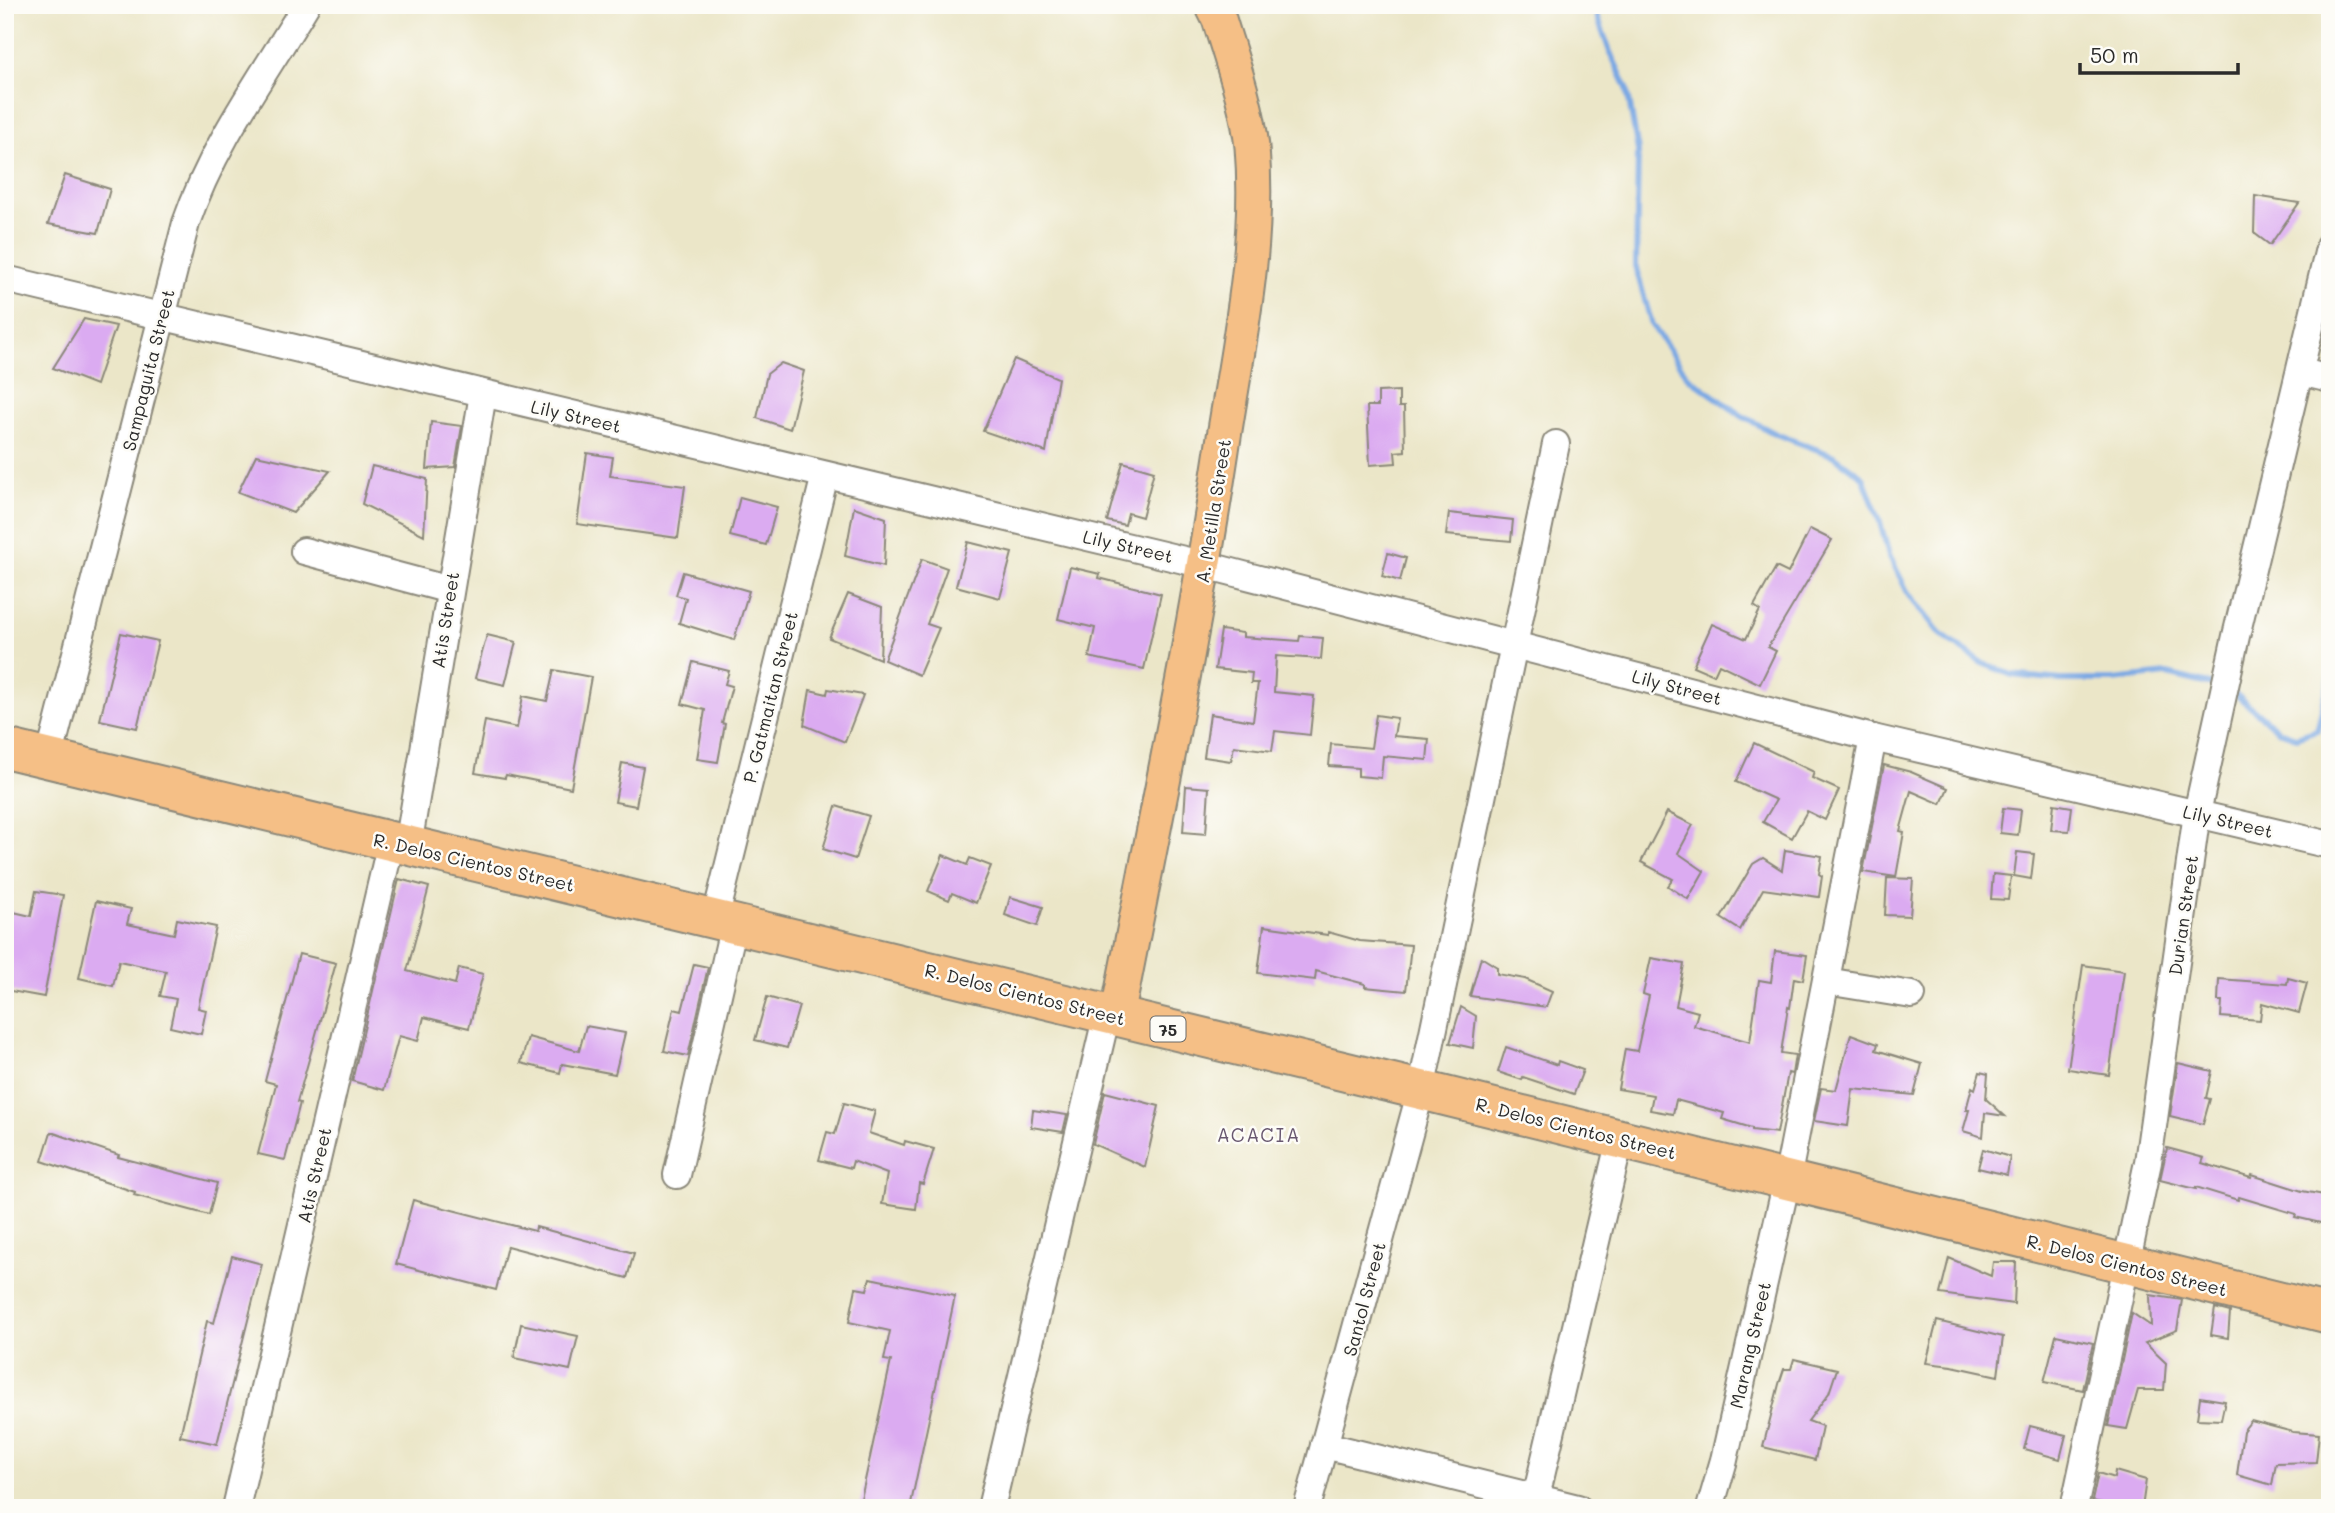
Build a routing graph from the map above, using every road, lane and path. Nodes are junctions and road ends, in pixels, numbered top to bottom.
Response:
1 (306, 5) edge
2 (1212, 5) edge
3 (2330, 244) edge
4 (5, 279) edge
5 (162, 317) junction
6 (2301, 372) junction
7 (2330, 379) edge
8 (483, 394) junction
9 (1556, 444) dead end
10 (825, 475) junction
11 (304, 551) dead end
12 (1205, 565) junction
13 (450, 590) junction
14 (1514, 645) junction
15 (1873, 738) junction
16 (5, 748) edge
17 (49, 759) junction
18 (2197, 813) junction
19 (399, 844) junction
20 (2330, 845) edge
21 (724, 922) junction
22 (1826, 981) junction
23 (1912, 995) dead end
24 (1112, 1015) junction
25 (1421, 1090) junction
26 (1620, 1139) junction
27 (677, 1175) dead end
28 (1787, 1180) junction
29 (2126, 1265) junction
30 (2330, 1314) edge
31 (1324, 1445) junction
32 (1536, 1497) junction
33 (236, 1508) edge
34 (991, 1508) edge
35 (1307, 1508) edge
36 (1578, 1508) edge
37 (1710, 1508) edge
38 (2074, 1508) edge

1 - 5 street, Sampaguita Street
2 - 12 main road, A. Metilla Street
3 - 6 street, Durian Street
4 - 5 street, Lily Street
5 - 8 street, Lily Street
5 - 17 street, Sampaguita Street
6 - 7 street
6 - 18 street, Durian Street
8 - 10 street, Lily Street
8 - 13 street, Atis Street
9 - 14 street, Santol Street
10 - 12 street, Lily Street
10 - 21 street, P. Gatmaitan Street
11 - 13 street
12 - 14 street, Lily Street
12 - 24 main road, A. Metilla Street
13 - 19 street, Atis Street
14 - 15 street, Lily Street
14 - 25 street, Santol Street
15 - 18 street, Lily Street
15 - 22 street, Marang Street
16 - 17 highway, R. Delos Cientos Street / 75
17 - 19 highway, R. Delos Cientos Street / 75
18 - 20 street, Lily Street
18 - 29 street, Durian Street
19 - 21 highway, R. Delos Cientos Street / 75
19 - 33 street, Atis Street
21 - 24 highway, R. Delos Cientos Street / 75
21 - 27 street, P. Gatmaitan Street
22 - 23 street
22 - 28 street, Marang Street
24 - 25 highway, R. Delos Cientos Street / 75
24 - 34 street
25 - 26 highway, R. Delos Cientos Street / 75
25 - 31 street, Santol Street
26 - 28 highway, R. Delos Cientos Street / 75
26 - 32 street
28 - 29 highway, R. Delos Cientos Street / 75
28 - 37 street, Marang Street
29 - 30 highway, R. Delos Cientos Street / 75
29 - 38 street, Durian Street
31 - 32 street
31 - 35 street, Santol Street
32 - 36 street

